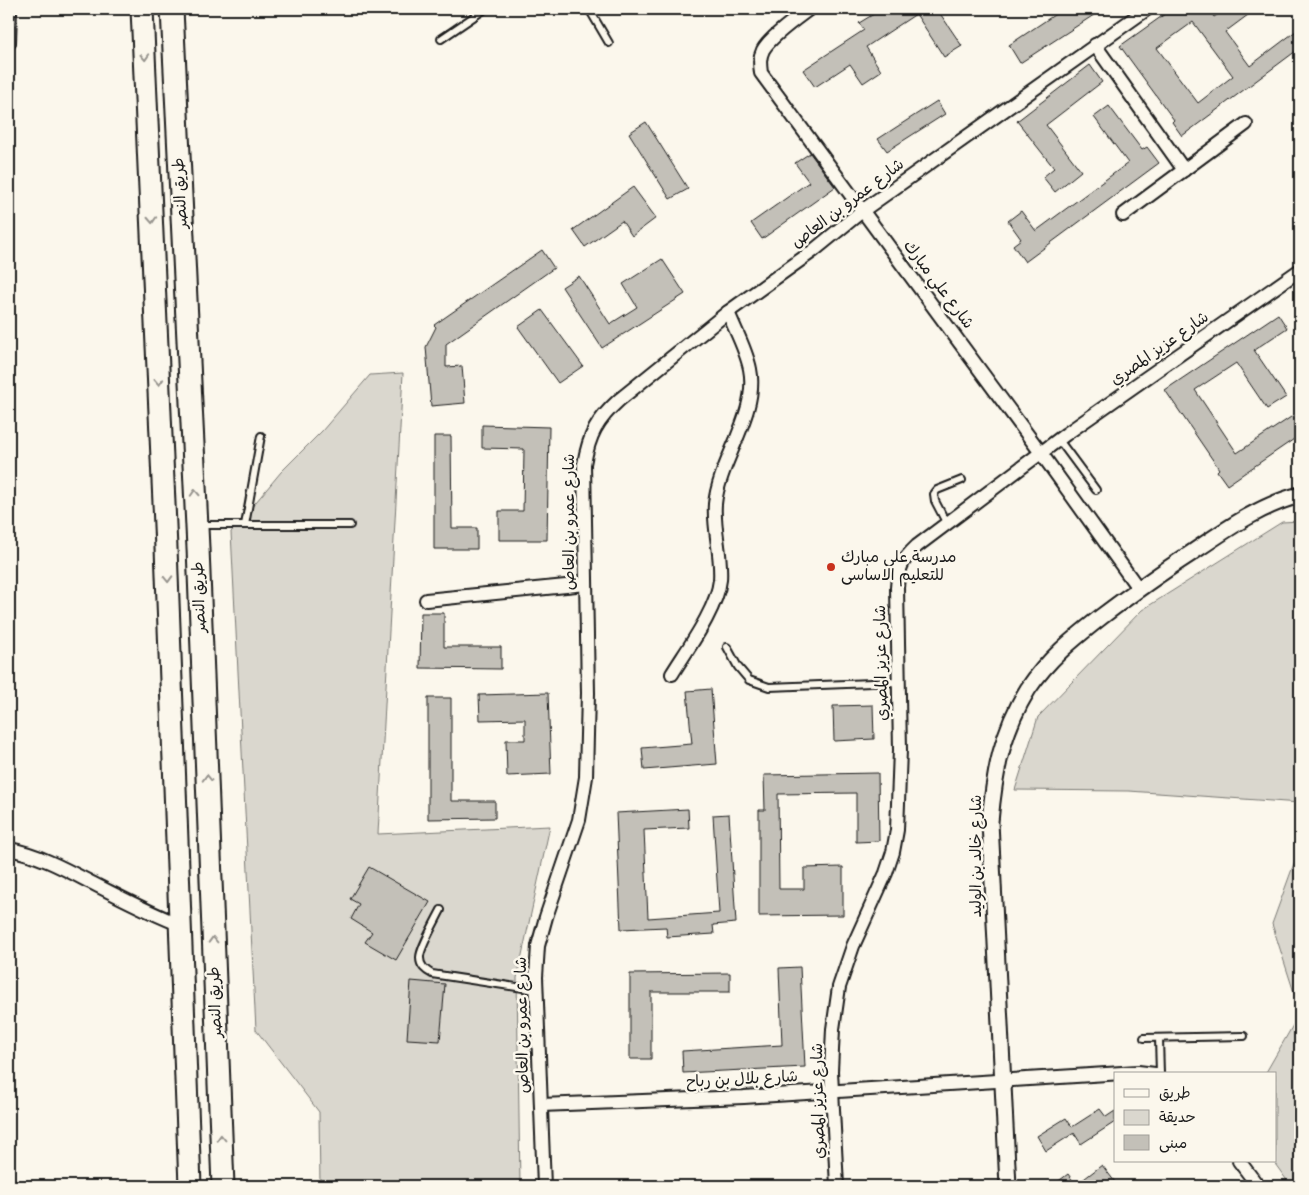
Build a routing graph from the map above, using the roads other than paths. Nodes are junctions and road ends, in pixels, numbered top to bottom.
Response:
1 (10, 9) edge
2 (142, 9) edge
3 (172, 9) edge
4 (485, 9) edge
5 (589, 9) edge
6 (809, 9) edge
7 (1147, 9) edge
8 (441, 39) dead end
9 (9, 43) edge
10 (609, 43) dead end
11 (1095, 45) junction
12 (1246, 124) dead end
13 (1184, 170) junction
14 (862, 211) junction
15 (1123, 215) dead end
16 (1300, 270) edge
17 (728, 312) junction
18 (261, 436) dead end
19 (1059, 440) junction
20 (1041, 453) junction
21 (962, 480) dead end
22 (1096, 490) dead end
23 (1300, 495) edge
24 (947, 524) junction
25 (196, 525) junction
26 (245, 525) junction
27 (350, 525) dead end
28 (166, 548) junction
29 (198, 548) junction
30 (586, 584) junction
31 (1138, 588) junction
32 (426, 600) dead end
33 (728, 647) dead end
34 (672, 674) dead end
35 (898, 682) junction
36 (9, 850) edge
37 (441, 910) dead end
38 (180, 924) junction
39 (536, 990) junction
40 (1244, 1036) dead end
41 (1144, 1038) dead end
42 (1159, 1038) junction
43 (1160, 1072) edge
44 (1114, 1074) edge
45 (1004, 1081) junction
46 (833, 1091) junction
47 (541, 1105) junction
48 (1240, 1162) edge
49 (190, 1186) edge
50 (223, 1186) edge
51 (544, 1186) edge
52 (838, 1186) edge
53 (1008, 1186) edge
54 (1258, 1186) edge

1 - 9 street
2 -> 28 highway, طريق النصر
25 -> 3 highway, طريق النصر
4 - 8 lane
5 - 10 lane
6 - 14 street, شارع علي مبارك
7 - 11 street, شارع عمرو بن العاص
11 - 13 street
11 - 14 street, شارع عمرو بن العاص
12 - 13 street
13 - 15 street
14 - 17 street, شارع عمرو بن العاص
14 - 20 street, شارع علي مبارك
16 - 19 street, شارع عزيز المصري
17 - 30 street, شارع عمرو بن العاص
17 - 34 street
18 - 26 lane
19 - 20 street, شارع عزيز المصري
19 - 22 lane
20 - 24 street, شارع عزيز المصري
20 - 31 street, شارع علي مبارك
21 - 24 lane
23 - 31 street, شارع خالد بن الوليد
24 - 35 street, شارع عزيز المصري
25 - 26 lane
25 - 29 highway, طريق النصر
26 - 27 lane
28 - 29 highway
28 -> 38 highway, طريق النصر
50 -> 29 highway, طريق النصر
30 - 32 street
30 - 39 street, شارع عمرو بن العاص
31 - 45 street, شارع خالد بن الوليد
33 - 35 lane
35 - 46 street, شارع عزيز المصري
36 - 38 street
37 - 39 lane
38 - 49 highway, طريق النصر
39 - 47 street, شارع عمرو بن العاص
40 - 42 lane
41 - 42 lane
42 - 43 lane
44 - 45 street, شارع بلال بن رباح
45 - 46 street, شارع بلال بن رباح
45 - 53 street, شارع خالد بن الوليد
46 - 47 street, شارع بلال بن رباح
46 - 52 street, شارع عزيز المصري
47 - 51 street, شارع عمرو بن العاص
48 - 54 street

